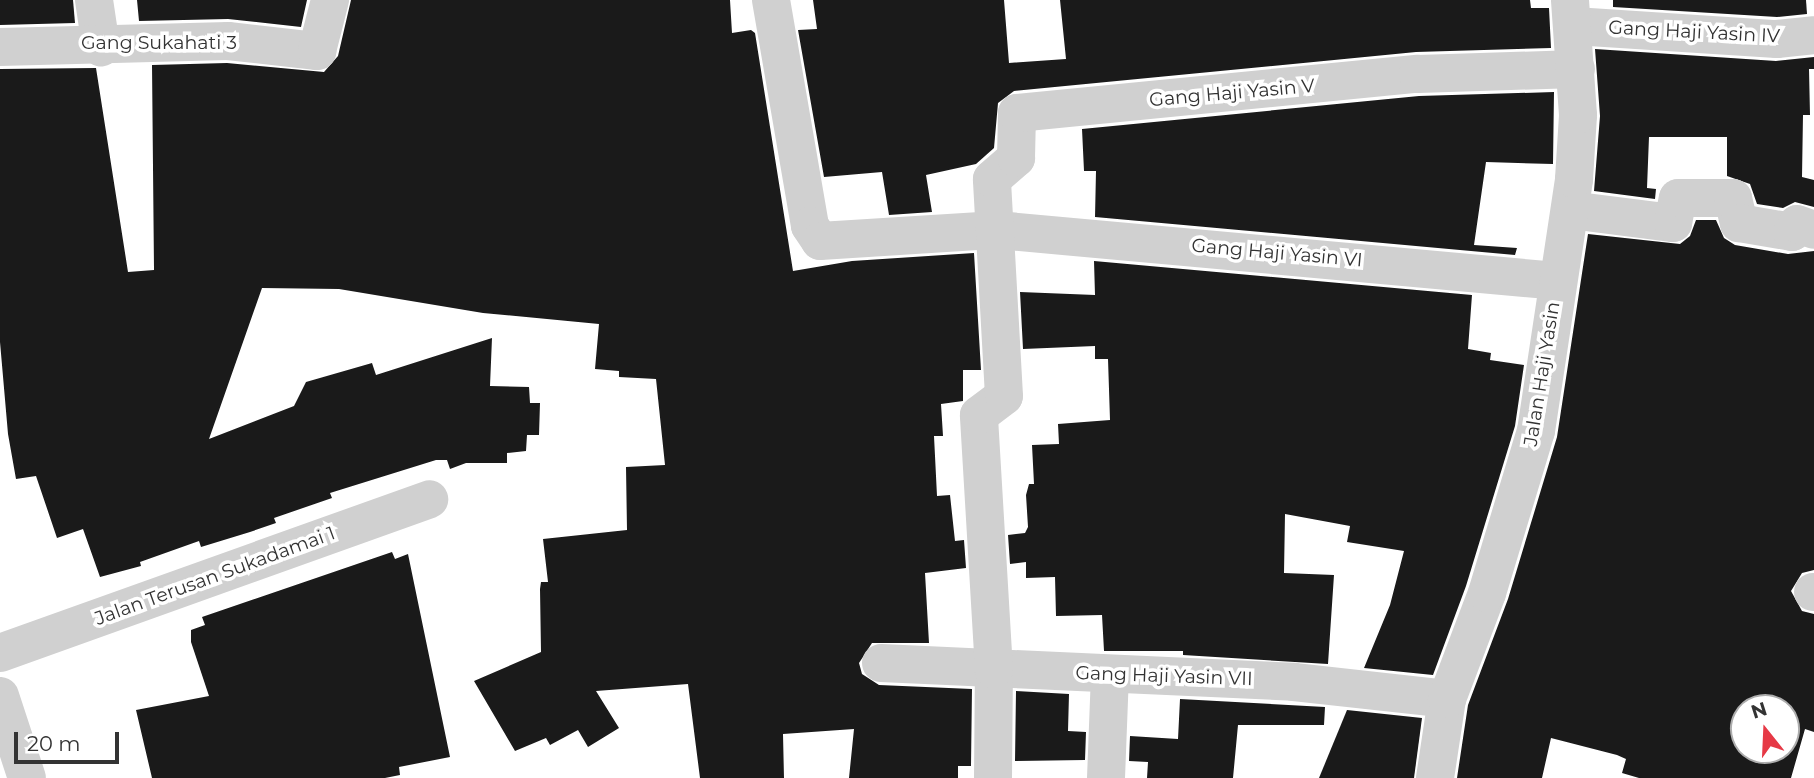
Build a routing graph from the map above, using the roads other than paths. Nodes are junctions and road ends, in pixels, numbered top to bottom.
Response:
1 (94, 0) edge
2 (330, 0) edge
3 (771, 0) edge
4 (1572, 13) edge
5 (1814, 35) edge
6 (0, 47) edge
7 (101, 47) junction
8 (1576, 69) junction
9 (1570, 210) junction
10 (996, 230) junction
11 (1814, 230) edge
12 (1557, 281) junction
13 (429, 499) dead end
14 (0, 653) edge
15 (881, 663) dead end
16 (994, 670) junction
17 (1110, 674) junction
18 (0, 696) edge
19 (1447, 699) junction
20 (27, 778) edge
21 (993, 778) edge
22 (1106, 778) edge
23 (1435, 778) edge

1 - 7 street
2 - 7 street, Gang Sukahati 3
3 - 10 street, Gang Haji Yasin VI
4 - 5 street, Gang Haji Yasin IV
4 - 8 street, Jalan Haji Yasin
6 - 7 street, Gang Sukahati 3
8 - 9 street, Jalan Haji Yasin
8 - 10 street, Gang Haji Yasin V
9 - 11 street
9 - 12 street, Jalan Haji Yasin
10 - 12 street, Gang Haji Yasin VI
10 - 16 street
12 - 19 street, Jalan Haji Yasin
13 - 14 street, Jalan Terusan Sukadamai 1
15 - 16 street, Gang Haji Yasin VII
16 - 17 street, Gang Haji Yasin VII
16 - 21 street
17 - 19 street, Gang Haji Yasin VII
17 - 22 street
18 - 20 street
19 - 23 street, Jalan Haji Yasin

